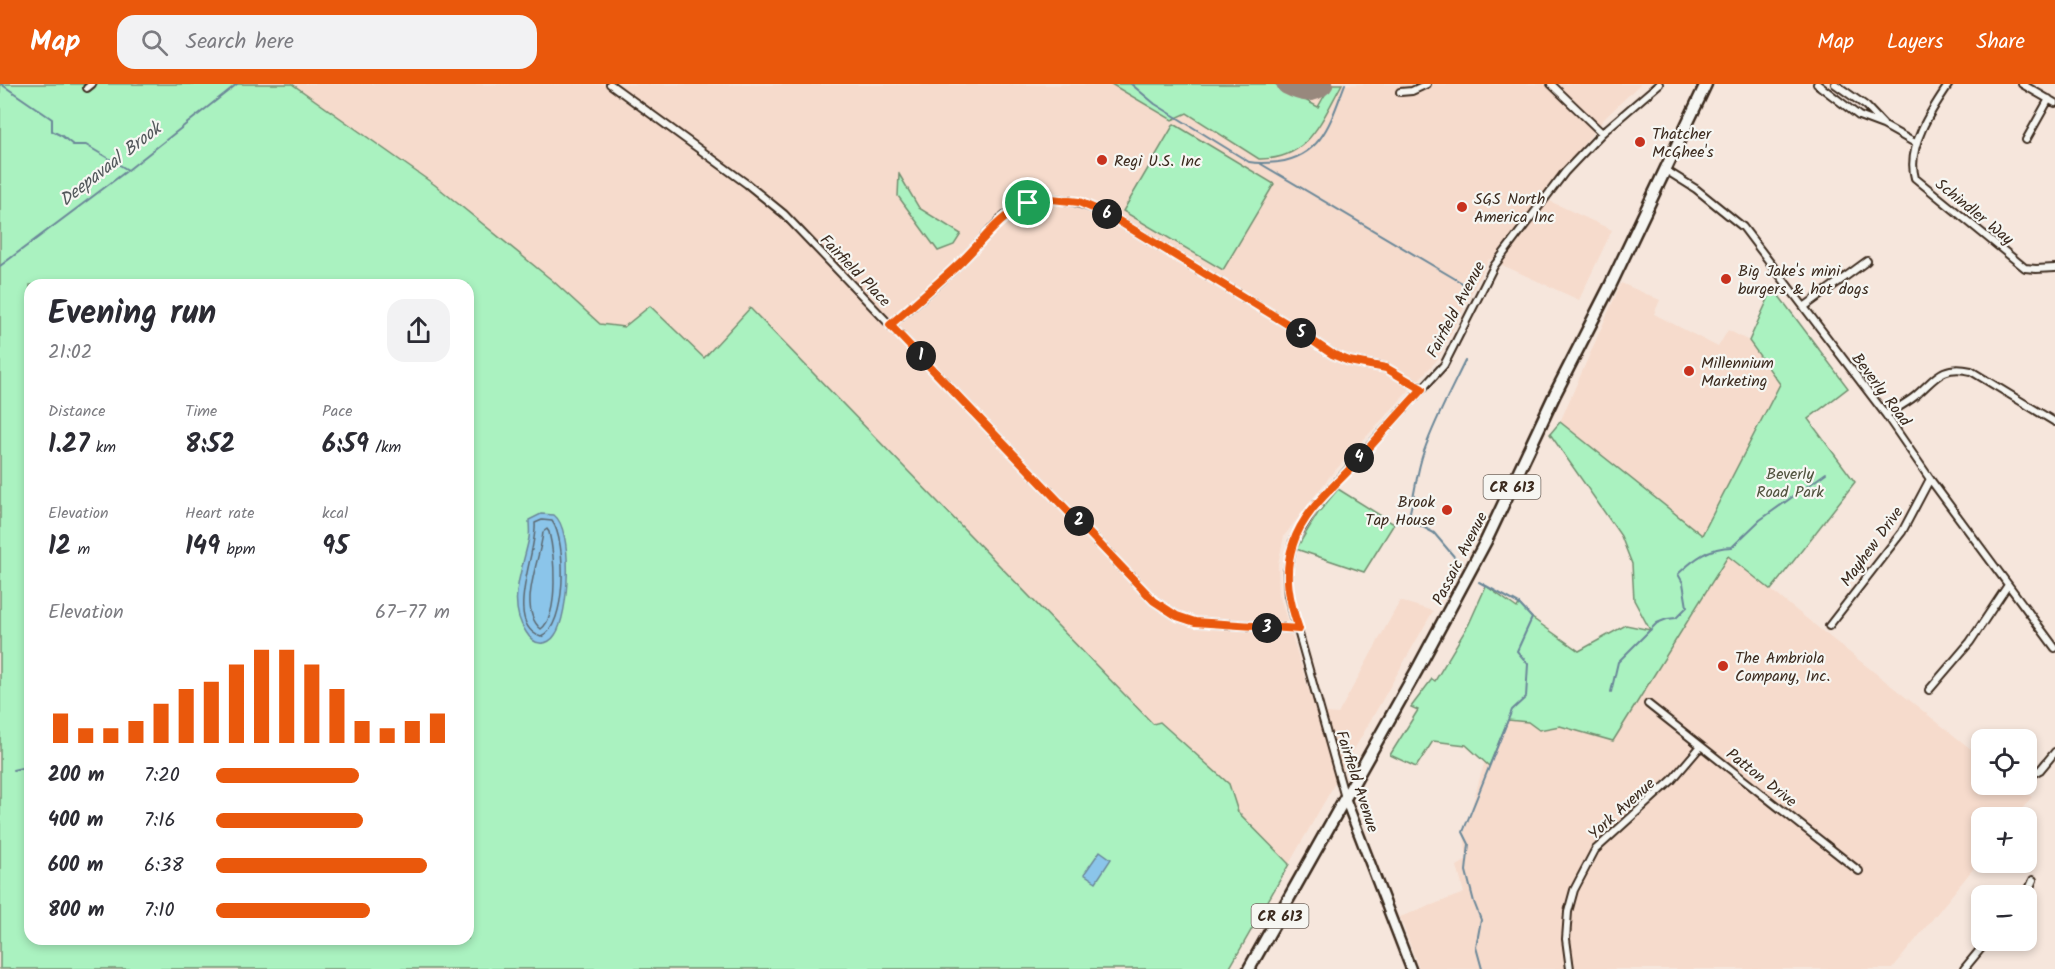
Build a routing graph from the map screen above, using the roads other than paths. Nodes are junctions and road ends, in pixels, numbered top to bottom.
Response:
1 (610, 84) edge
2 (1427, 84) edge
3 (1551, 84) edge
4 (1659, 84) edge
5 (1706, 84) edge
6 (1817, 84) edge
7 (1835, 84) edge
8 (1949, 84) edge
9 (2022, 84) edge
10 (1400, 92) dead end
11 (2052, 101) edge
12 (1883, 125) junction
13 (1602, 133) junction
14 (2026, 140) dead end
15 (1915, 143) junction
16 (1664, 169) junction
17 (1867, 261) dead end
18 (2055, 268) edge
19 (1804, 307) junction
20 (890, 325) junction
21 (1422, 389) junction
22 (1886, 415) junction
23 (2055, 422) edge
24 (1930, 479) junction
25 (2008, 585) junction
26 (1829, 626) dead end
27 (1299, 629) junction
28 (2055, 648) edge
29 (1929, 690) dead end
30 (1648, 704) dead end
31 (1701, 746) junction
32 (2055, 752) edge
33 (2037, 772) edge
34 (1345, 798) junction
35 (1859, 871) dead end
36 (2033, 880) dead end
37 (2031, 885) edge
38 (1979, 951) edge
39 (1249, 969) edge
40 (1411, 969) edge
41 (1570, 969) edge
42 (1965, 969) edge

1 - 20 street, Fairfield Place
2 - 10 street
3 - 13 street
4 - 13 street, Fairfield Avenue
5 - 16 main road, Passaic Avenue / CR 613
6 - 12 street
7 - 12 street
8 - 15 street, Schindler Way
9 - 11 street
11 - 14 street
12 - 15 street
13 - 21 street, Fairfield Avenue
15 - 18 street, Schindler Way
16 - 19 street, Beverly Road
16 - 34 main road, Passaic Avenue / CR 613
17 - 19 street
19 - 22 street, Beverly Road
20 - 21 street
20 - 27 street, Fairfield Place
21 - 27 street, Fairfield Avenue
22 - 23 street
22 - 24 street, Beverly Road
24 - 25 street, Beverly Road
24 - 26 street, Mayhew Drive
25 - 28 street, Beverly Road
25 - 29 street
27 - 34 street, Fairfield Avenue
30 - 31 street, Patton Drive
31 - 35 street, Patton Drive
31 - 41 street, York Avenue
32 - 33 street
34 - 39 main road, Passaic Avenue / CR 613
34 - 40 street, Fairfield Avenue
36 - 37 street
38 - 42 street

